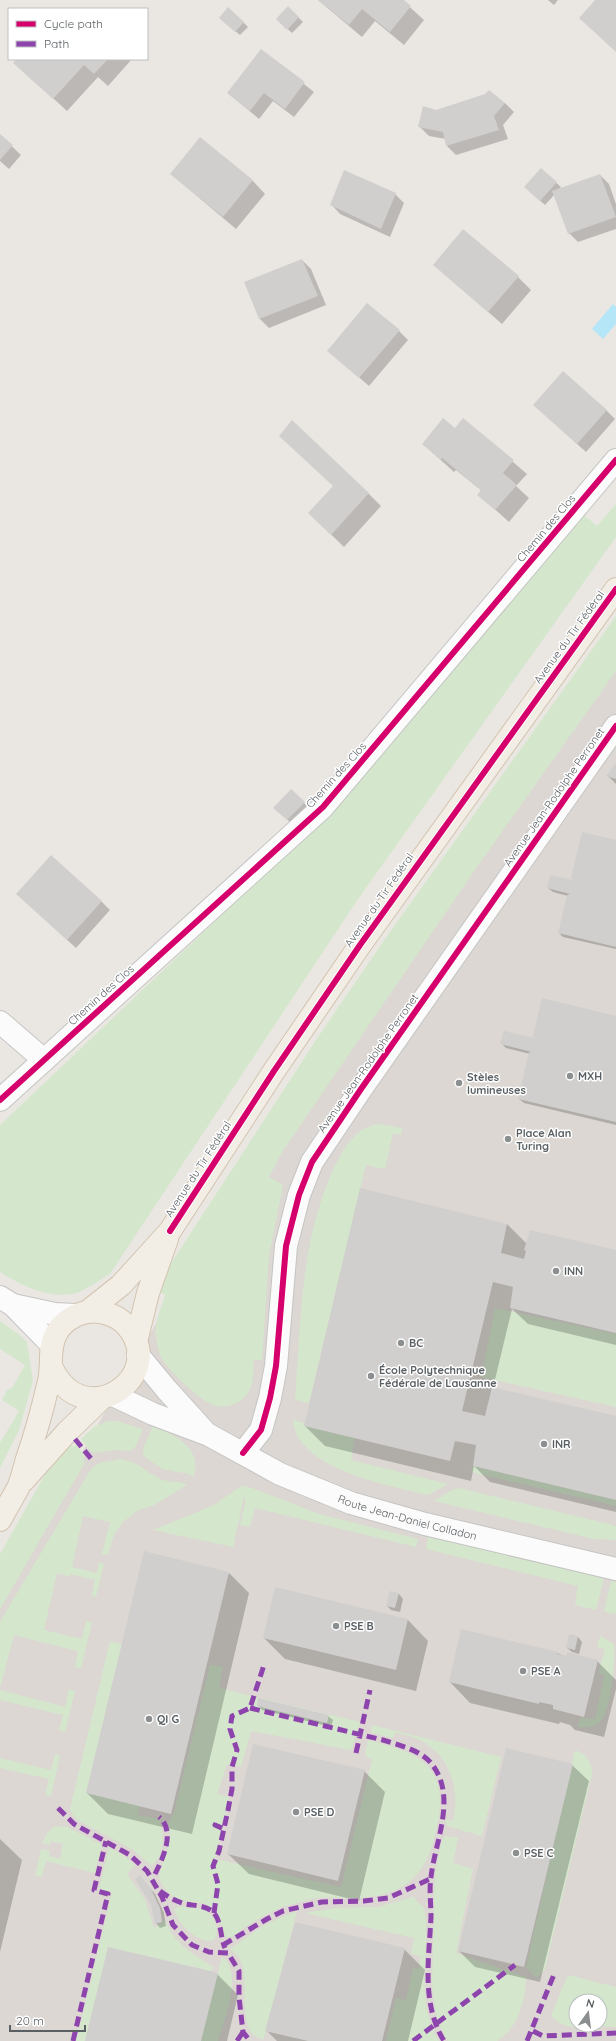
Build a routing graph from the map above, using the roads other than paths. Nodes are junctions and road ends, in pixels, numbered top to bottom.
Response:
1 (616, 460) edge
2 (616, 589) edge
3 (616, 726) edge
4 (0, 1022) edge
5 (44, 1060) junction
6 (0, 1100) edge
7 (170, 1231) junction
8 (7, 1301) edge
9 (81, 1314) junction
10 (52, 1345) junction
11 (137, 1348) junction
12 (52, 1368) junction
13 (107, 1397) junction
14 (209, 1436) junction
15 (243, 1453) junction
16 (18, 1487) junction
17 (0, 1520) edge
18 (616, 1569) edge

1 - 5 street, Chemin des Clos
2 - 7 main road, Avenue du Tir Fédéral
3 - 15 street, Avenue Jean-Rodolphe Perronet
4 - 5 street
5 - 6 street, Chemin des Clos
7 - 9 main road, Avenue du Tir Fédéral
7 - 11 main road, Avenue du Tir Fédéral
8 - 9 street
8 - 10 street
9 - 10 main road
9 - 11 main road
10 - 12 main road
11 - 13 main road
11 - 14 street, Route Jean-Daniel Colladon
12 - 13 main road
12 - 16 main road
13 - 14 street, Route Jean-Daniel Colladon
13 - 16 main road
14 - 15 street, Route Jean-Daniel Colladon
15 - 18 street, Route Jean-Daniel Colladon
16 - 17 main road

